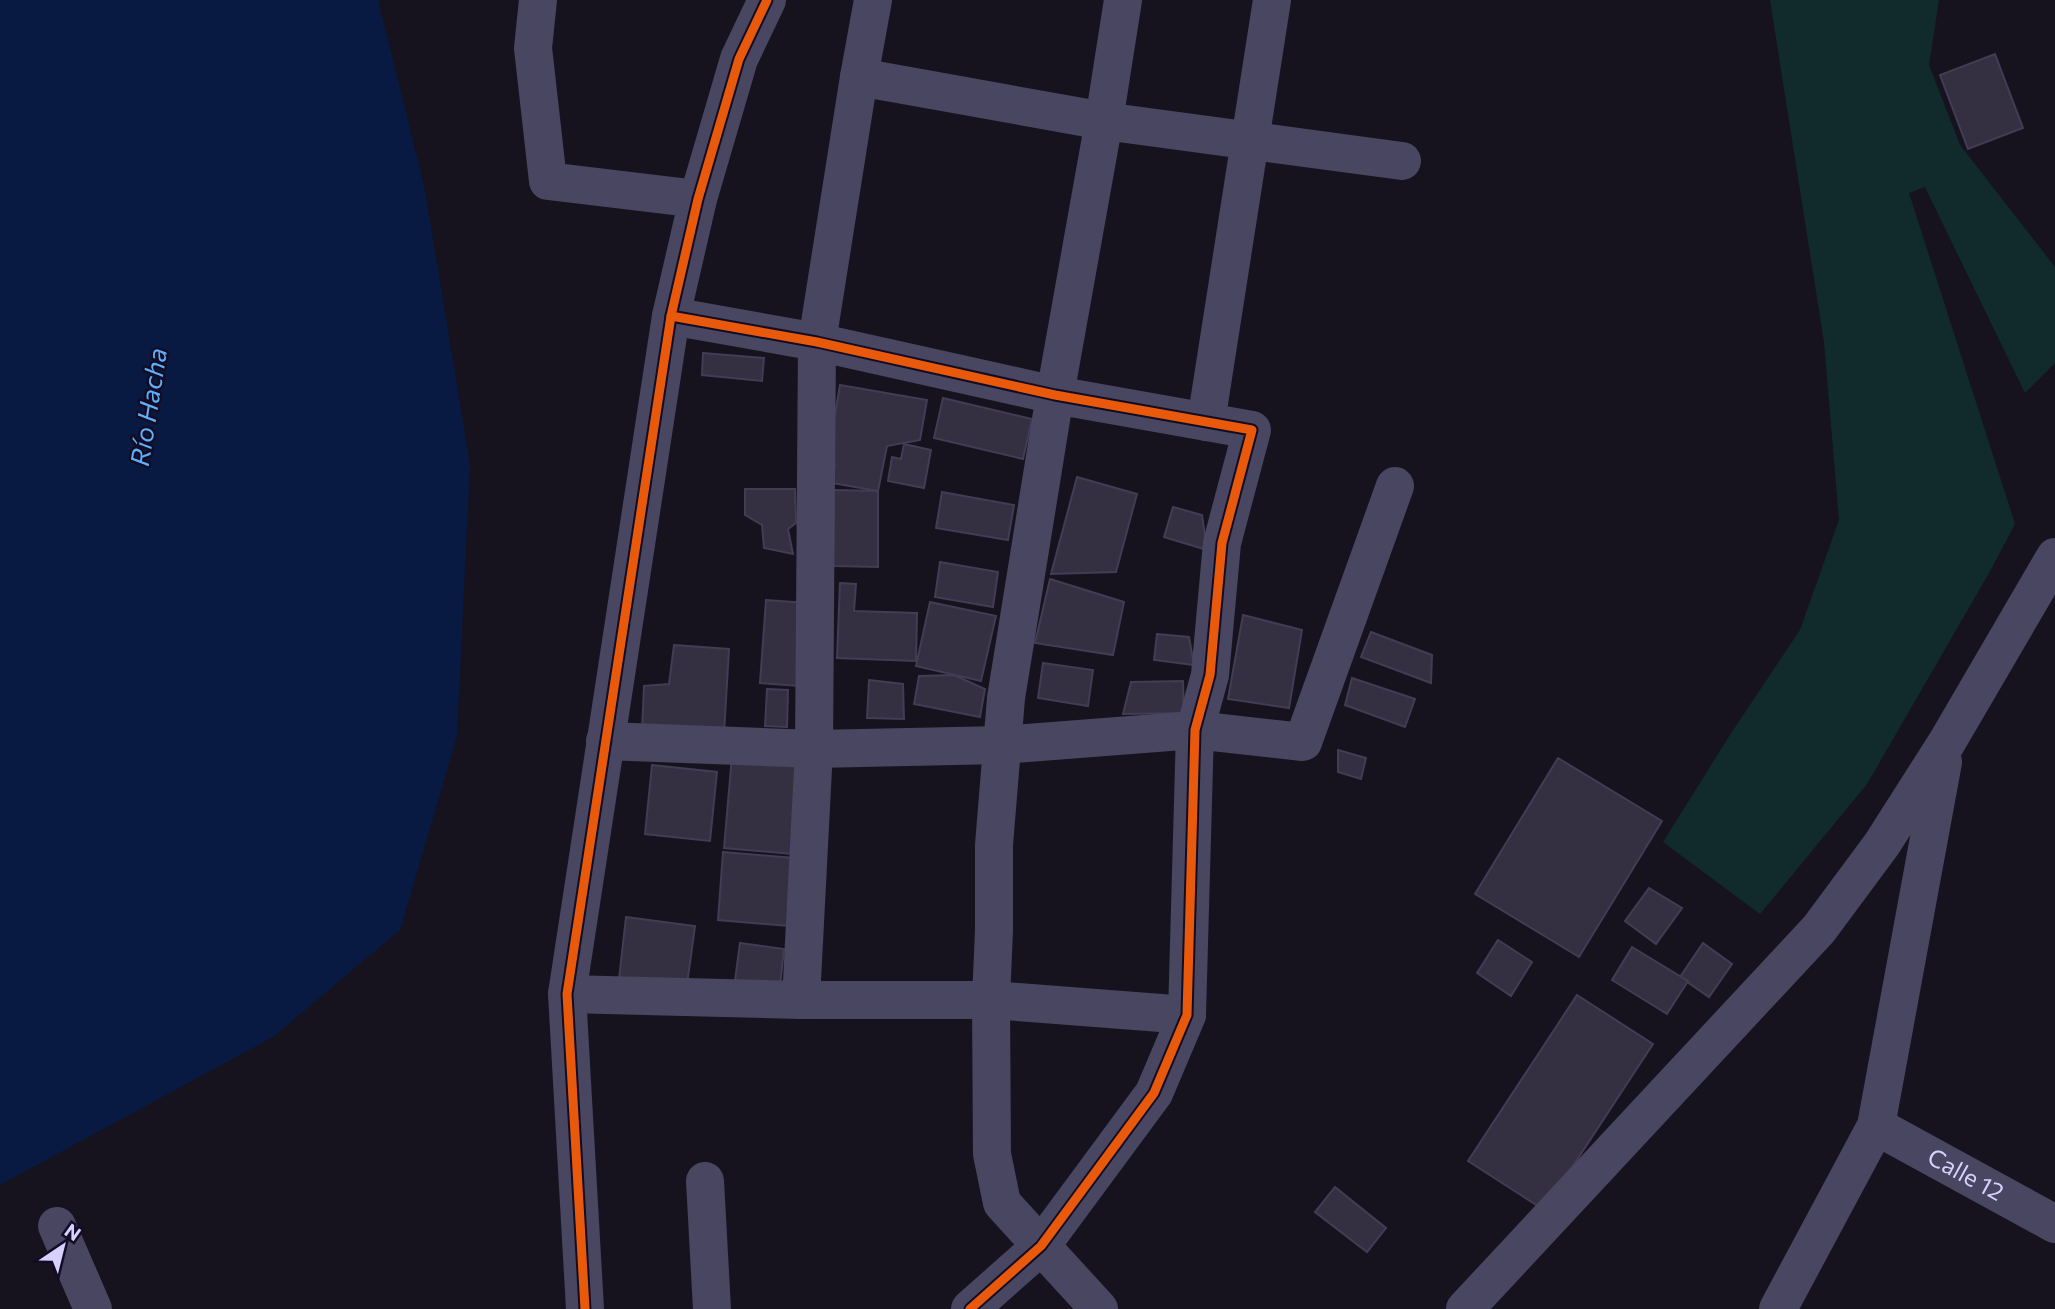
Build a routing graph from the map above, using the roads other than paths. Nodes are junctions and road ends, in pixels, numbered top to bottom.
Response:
1 (538, 0) edge
2 (767, 0) edge
3 (873, 0) edge
4 (1123, 0) edge
5 (1272, 0) edge
6 (859, 77) junction
7 (1104, 121) junction
8 (1249, 141) junction
9 (1402, 161) dead end
10 (698, 199) junction
11 (671, 316) junction
12 (817, 342) junction
13 (1055, 394) junction
14 (1206, 422) junction
15 (1395, 486) dead end
16 (2055, 557) edge
17 (1195, 730) junction
18 (605, 741) junction
19 (1947, 743) junction
20 (1002, 745) junction
21 (814, 749) junction
22 (567, 995) junction
23 (801, 1000) junction
24 (991, 1000) junction
25 (1187, 1015) junction
26 (1876, 1126) junction
27 (705, 1181) dead end
28 (2055, 1224) edge
29 (57, 1226) dead end
30 (1041, 1246) junction
31 (93, 1309) edge
32 (585, 1309) edge
33 (712, 1309) edge
34 (970, 1309) edge
35 (1099, 1309) edge
36 (1465, 1309) edge
37 (1778, 1309) edge

1 - 10 street
2 - 10 street
3 - 6 street
4 - 7 street
5 - 8 street
6 - 7 street
6 - 12 street
7 - 8 street
7 - 13 street
8 - 9 street
8 - 14 street
10 - 11 street
11 - 12 street
11 - 18 street
12 - 13 street
12 - 21 street
13 - 14 street
13 - 20 street
14 - 17 street
15 - 17 street
16 - 19 street
17 - 20 street
17 - 25 street
18 - 21 street
18 - 22 street
19 - 26 street
19 - 36 street
20 - 21 street
20 - 24 street
21 - 23 street
22 - 23 street
22 - 32 street
23 - 24 street
24 - 25 street
24 - 30 street
25 - 30 street
26 - 28 street, Calle 12
26 - 37 street
27 - 33 street
29 - 31 street
30 - 34 street
30 - 35 street

